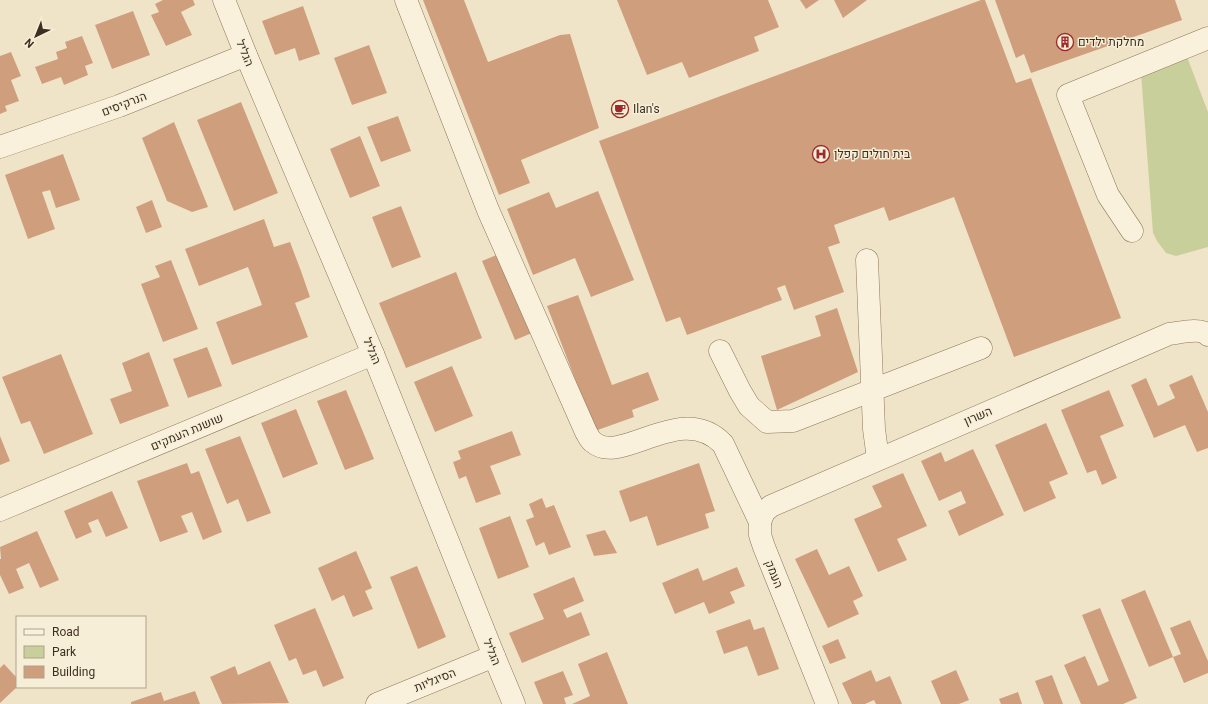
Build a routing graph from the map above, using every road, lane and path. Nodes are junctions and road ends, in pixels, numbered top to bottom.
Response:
1 (224, 0) edge
2 (406, 0) edge
3 (1208, 38) edge
4 (246, 55) junction
5 (0, 147) edge
6 (1132, 231) dead end
7 (867, 260) dead end
8 (1207, 334) edge
9 (981, 348) dead end
10 (720, 351) dead end
11 (373, 354) junction
12 (873, 390) junction
13 (878, 459) junction
14 (0, 510) edge
15 (760, 522) junction
16 (494, 656) junction
17 (377, 704) edge
18 (514, 704) edge
19 (826, 704) edge

1 - 4 street, הגליל
2 - 15 street, העמק
3 - 6 street
4 - 5 street, הנרקיסים
4 - 11 street, הגליל
7 - 12 street
8 - 13 street, השרון
9 - 12 street
10 - 12 street
11 - 14 street, שושנת העמקים
11 - 16 street, הגליל
12 - 13 street
13 - 15 street, השרון
15 - 19 street, העמק
16 - 17 street, הסיגליות
16 - 18 street, הגליל

